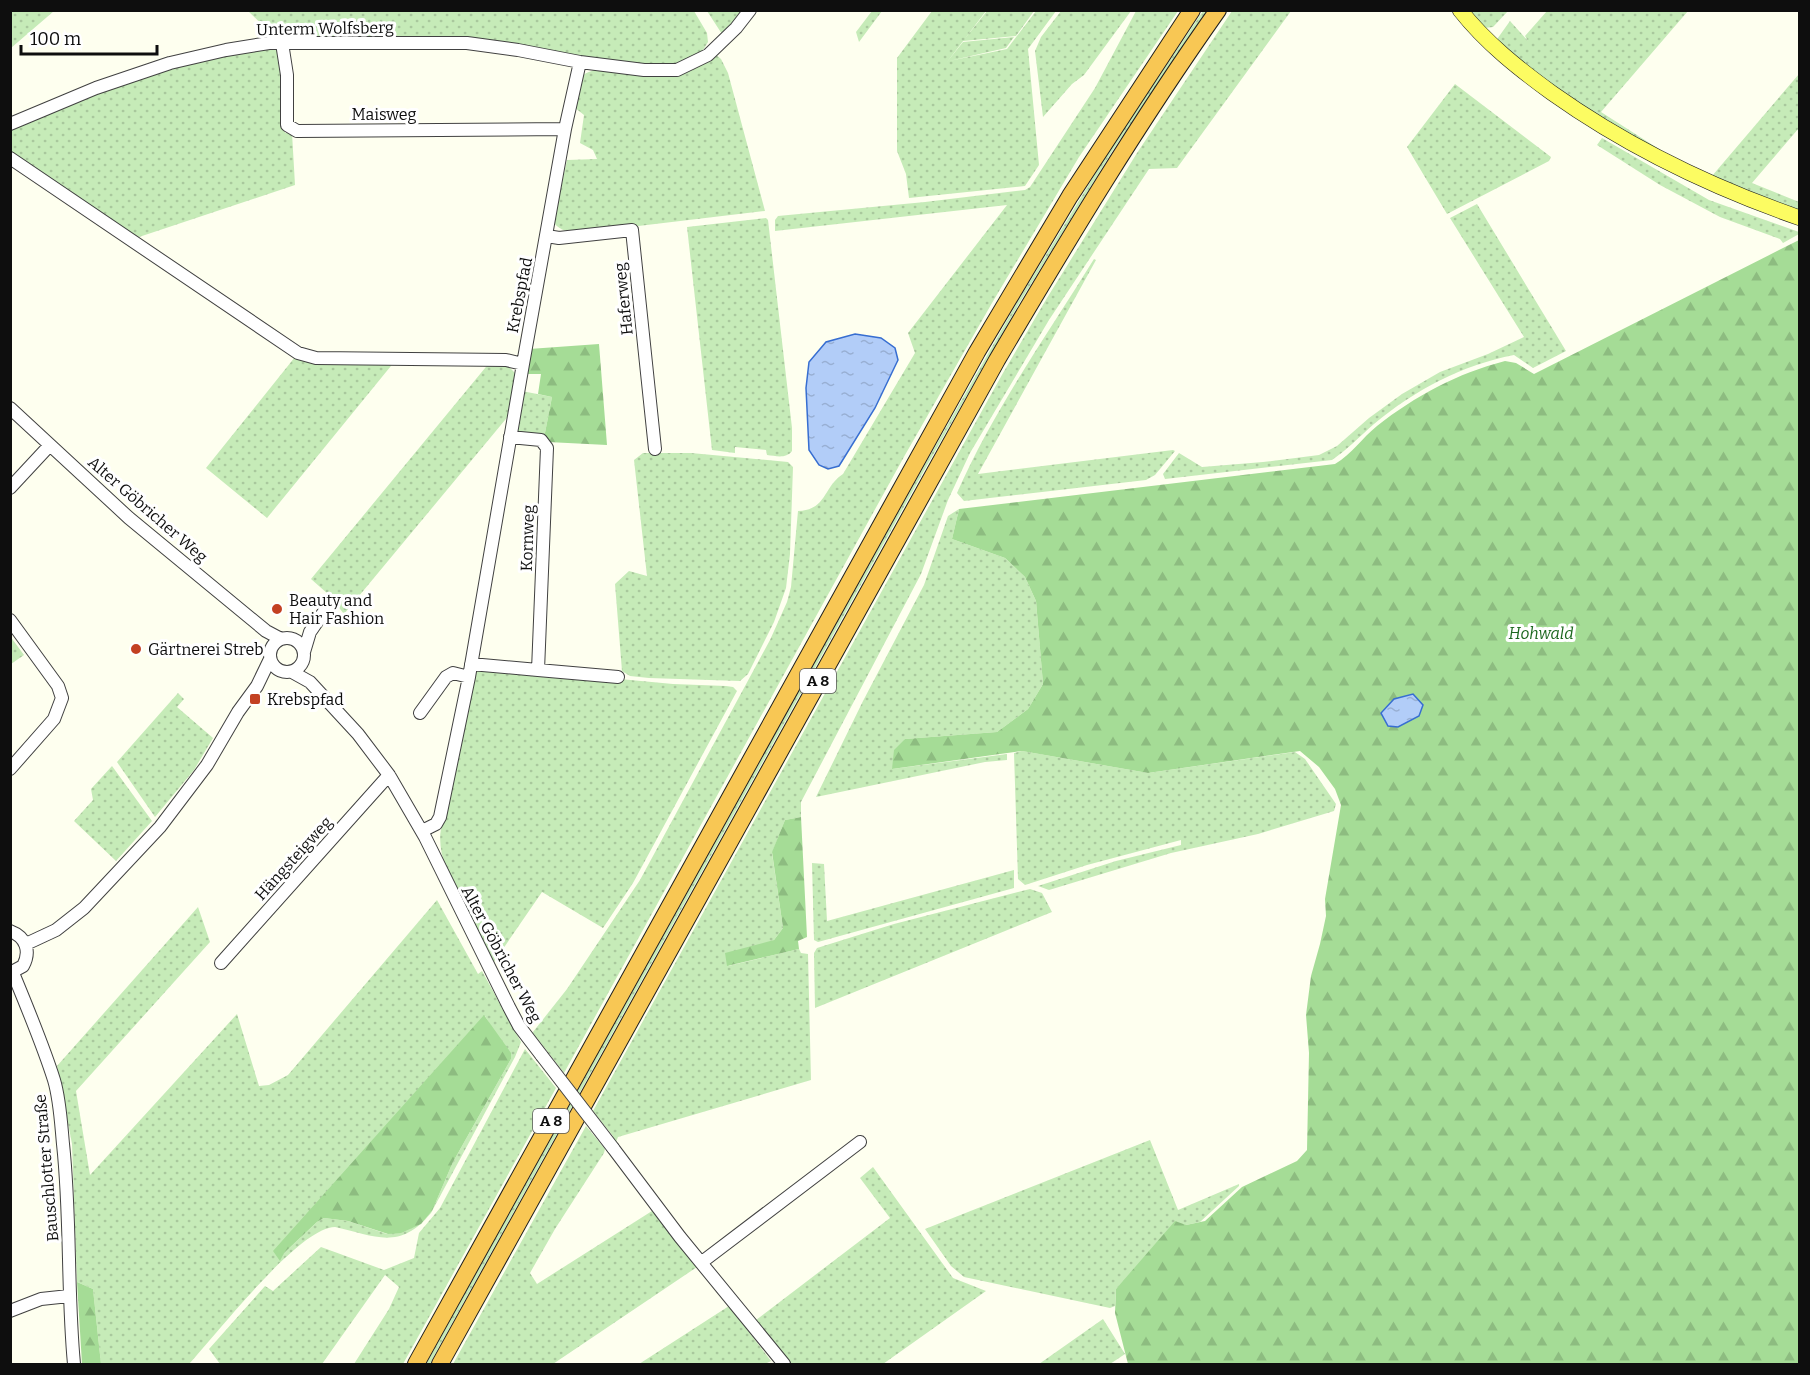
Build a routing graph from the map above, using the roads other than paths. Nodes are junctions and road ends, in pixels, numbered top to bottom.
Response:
1 (750, 10) edge
2 (1192, 10) edge
3 (1218, 10) edge
4 (1460, 10) edge
5 (282, 43) junction
6 (580, 62) junction
7 (10, 124) edge
8 (565, 129) junction
9 (10, 158) edge
10 (1800, 218) edge
11 (547, 236) junction
12 (523, 364) junction
13 (10, 408) edge
14 (510, 437) junction
15 (50, 445) junction
16 (655, 449) dead end
17 (10, 488) edge
18 (330, 603) dead end
19 (10, 620) edge
20 (310, 632) junction
21 (283, 641) junction
22 (304, 657) junction
23 (270, 659) junction
24 (470, 670) junction
25 (538, 670) junction
26 (287, 672) junction
27 (618, 677) dead end
28 (310, 682) junction
29 (257, 686) junction
30 (420, 713) dead end
31 (10, 769) edge
32 (389, 775) junction
33 (422, 831) junction
34 (10, 931) edge
35 (26, 944) junction
36 (221, 963) dead end
37 (12, 973) edge
38 (860, 1142) dead end
39 (702, 1262) junction
40 (69, 1296) junction
41 (10, 1311) edge
42 (74, 1365) edge
43 (416, 1365) edge
44 (440, 1365) edge
45 (784, 1365) edge

1 - 6 street, Unterm Wolfsberg
2 - 43 highway, A 8
3 - 44 highway, A 8
4 - 10 main road
5 - 6 street, Unterm Wolfsberg
5 - 7 street, Unterm Wolfsberg
5 - 8 street, Maisweg
6 - 8 street, Krebspfad
8 - 11 street, Krebspfad
9 - 12 street
11 - 12 street, Krebspfad
11 - 16 street, Haferweg
12 - 14 street, Krebspfad
13 - 15 street, Alter Göbricher Weg
14 - 24 street, Krebspfad
14 - 25 street, Kornweg
15 - 17 street
15 - 21 street, Alter Göbricher Weg
18 - 20 street
19 - 31 street
20 - 21 street
20 - 22 street
21 - 22 street
21 - 23 street
22 - 26 street
22 - 28 street, Alter Göbricher Weg
23 - 26 street
23 - 29 street
24 - 25 street
24 - 30 street
24 - 33 street, Krebspfad
25 - 27 street
26 - 28 street, Alter Göbricher Weg
26 - 29 street
28 - 32 street, Alter Göbricher Weg
29 - 35 street
32 - 33 street, Alter Göbricher Weg
32 - 36 street, Hängsteigweg
33 - 39 street, Alter Göbricher Weg, bridge
34 - 35 street
35 - 37 street
37 - 40 street, Bauschlotter Straße
38 - 39 street
39 - 45 street, Alter Göbricher Weg
40 - 41 street
40 - 42 street, Bauschlotter Straße

